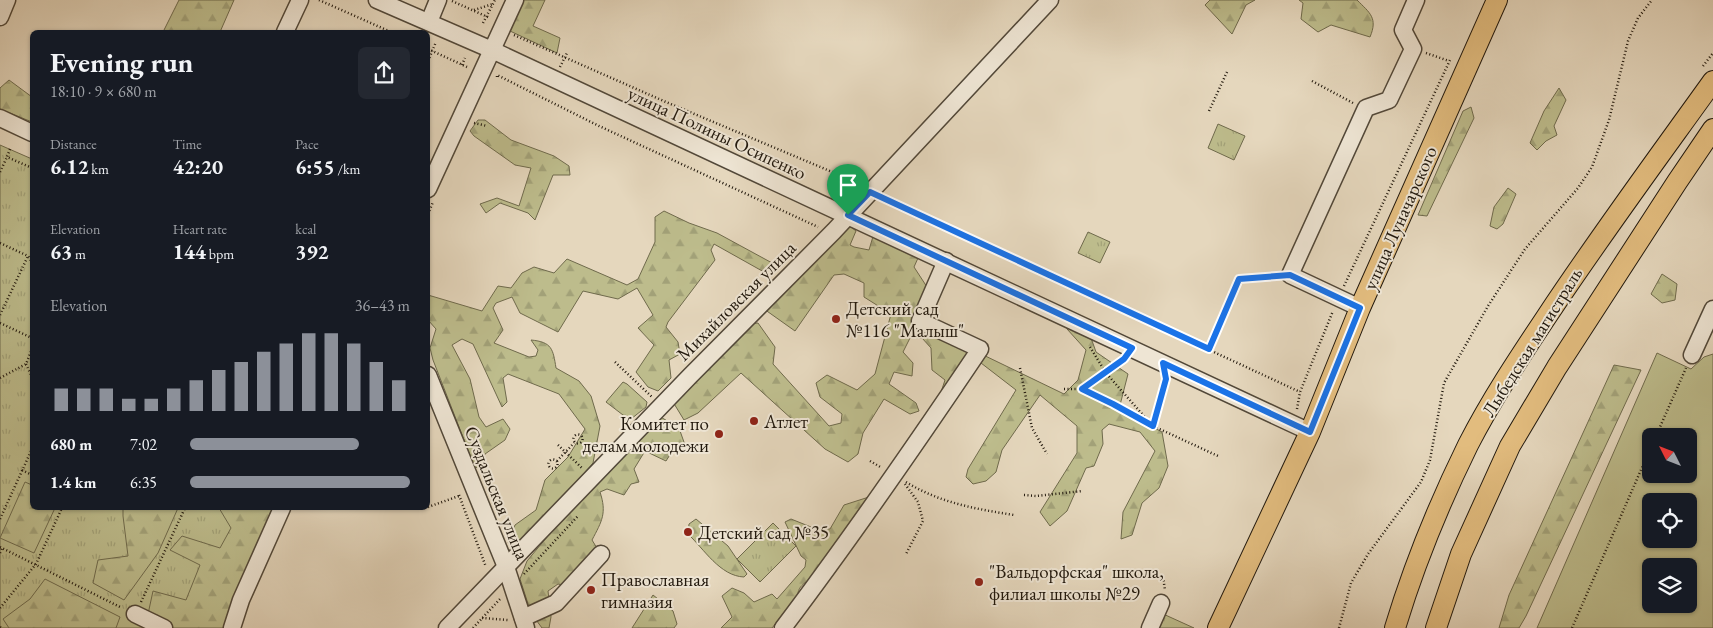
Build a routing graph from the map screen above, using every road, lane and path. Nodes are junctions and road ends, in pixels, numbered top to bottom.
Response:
1 (7, 0) edge
2 (300, 0) edge
3 (319, 0) edge
4 (377, 0) edge
5 (438, 0) edge
6 (451, 0) edge
7 (515, 0) edge
8 (1050, 0) edge
9 (1416, 0) edge
10 (1497, 0) edge
11 (1652, 0) edge
12 (495, 2) edge
13 (473, 10) junction
14 (486, 16) junction
15 (0, 17) edge
16 (492, 19) dead end
17 (483, 23) dead end
18 (436, 25) junction
19 (286, 30) edge
20 (386, 30) edge
21 (510, 33) dead end
22 (1412, 48) junction
23 (492, 50) junction
24 (432, 51) junction
25 (430, 56) edge
26 (465, 58) dead end
27 (1449, 61) dead end
28 (462, 65) junction
29 (467, 67) dead end
30 (1227, 72) dead end
31 (497, 76) dead end
32 (1312, 81) dead end
33 (1713, 81) edge
34 (1366, 108) junction
35 (1210, 111) dead end
36 (0, 118) edge
37 (1713, 129) edge
38 (30, 132) edge
39 (10, 149) dead end
40 (7, 157) junction
41 (30, 167) edge
42 (0, 172) edge
43 (837, 174) dead end
44 (851, 182) dead end
45 (430, 185) edge
46 (870, 192) junction
47 (836, 194) dead end
48 (848, 215) junction
49 (818, 227) dead end
50 (0, 243) edge
51 (28, 256) junction
52 (30, 259) edge
53 (946, 261) junction
54 (1290, 275) junction
55 (1360, 308) junction
56 (1713, 310) edge
57 (0, 315) edge
58 (0, 323) edge
59 (30, 337) edge
60 (1087, 342) dead end
61 (1132, 348) junction
62 (1209, 349) junction
63 (30, 355) edge
64 (1692, 355) joint
65 (615, 362) dead end
66 (1163, 363) junction
67 (26, 364) junction
68 (1020, 368) dead end
69 (30, 373) edge
70 (1106, 373) junction
71 (0, 378) edge
72 (430, 380) edge
73 (1064, 389) dead end
74 (1082, 389) junction
75 (1300, 392) dead end
76 (662, 406) junction
77 (1153, 426) junction
78 (1660, 428) edge
79 (1310, 432) junction
80 (574, 443) dead end
81 (558, 445) dead end
82 (565, 452) junction
83 (30, 453) edge
84 (1046, 454) dead end
85 (1218, 456) dead end
86 (557, 461) dead end
87 (1642, 468) edge
88 (22, 470) junction
89 (585, 471) dead end
90 (30, 474) edge
91 (1083, 491) dead end
92 (1024, 495) dead end
93 (459, 496) dead end
94 (430, 505) edge
95 (61, 510) edge
96 (184, 510) edge
97 (281, 510) edge
98 (1014, 516) dead end
99 (0, 519) edge
100 (1, 548) edge
101 (0, 553) edge
102 (601, 554) dead end
103 (906, 554) dead end
104 (36, 564) junction
105 (506, 567) junction
106 (513, 586) junction
107 (1161, 603) dead end
108 (0, 608) edge
109 (482, 618) junction
110 (139, 620) edge
111 (519, 622) edge
112 (164, 628) edge
113 (232, 628) edge
114 (447, 628) edge
115 (473, 628) edge
116 (783, 628) edge
117 (1150, 628) edge
118 (1218, 628) edge
119 (1339, 628) edge
120 (1395, 628) edge
121 (1436, 628) edge
122 (1572, 628) edge

1 - 15 street
2 - 19 street
3 - 20 path
4 - 18 street, улица Полины Осипенко
5 - 18 street
6 - 13 path
7 - 23 street
8 - 46 street, Михайловская улица
9 - 22 street
10 - 55 main road, улица Луначарского
11 - 119 path
12 - 13 path
12 - 14 path
13 - 14 path
14 - 16 path
14 - 17 path
18 - 23 street, улица Полины Осипенко
18 - 24 path
21 - 43 path
22 - 27 path
22 - 34 street
23 - 45 street
23 - 48 street, улица Полины Осипенко
24 - 25 path
24 - 28 path
26 - 28 path
28 - 29 path
30 - 35 path
31 - 49 path
32 - 34 path
33 - 120 main road, Лыбедская магистраль
34 - 54 street
36 - 38 street
37 - 121 main road, Лыбедская магистраль
39 - 40 path
40 - 41 path
40 - 42 path
44 - 47 path
46 - 48 street, Михайловская улица
46 - 62 path
48 - 53 street, улица Полины Осипенко
48 - 76 street, Михайловская улица
50 - 51 path
51 - 52 path
51 - 57 path
53 - 61 street, улица Полины Осипенко
53 - 116 street
54 - 55 street
54 - 62 path
55 - 79 main road, улица Луначарского
56 - 64 street
58 - 59 path
60 - 70 path
61 - 66 street, улица Полины Осипенко
61 - 70 path
62 - 75 path
63 - 67 path
64 - 78 path
65 - 76 path
66 - 77 path
66 - 79 street, улица Полины Осипенко
67 - 69 path
67 - 71 path
68 - 84 path
70 - 74 path
70 - 77 path
72 - 105 street, Суздальская улица
73 - 74 path
74 - 77 path
76 - 105 street, Михайловская улица
77 - 85 path
79 - 118 main road, улица Луначарского
80 - 82 path
81 - 82 path
82 - 86 path
82 - 89 path
83 - 88 path
87 - 122 path
88 - 90 path
88 - 99 path
91 - 92 path
93 - 94 path
95 - 104 path
96 - 110 path
97 - 113 street
98 - 103 path
100 - 101 path
100 - 104 path
102 - 111 street
104 - 108 path
104 - 110 path
105 - 106 street, Суздальская улица
105 - 114 street, Михайловская улица
106 - 109 path
106 - 111 street, Суздальская улица
107 - 117 street
109 - 111 path
109 - 115 path
110 - 112 street

